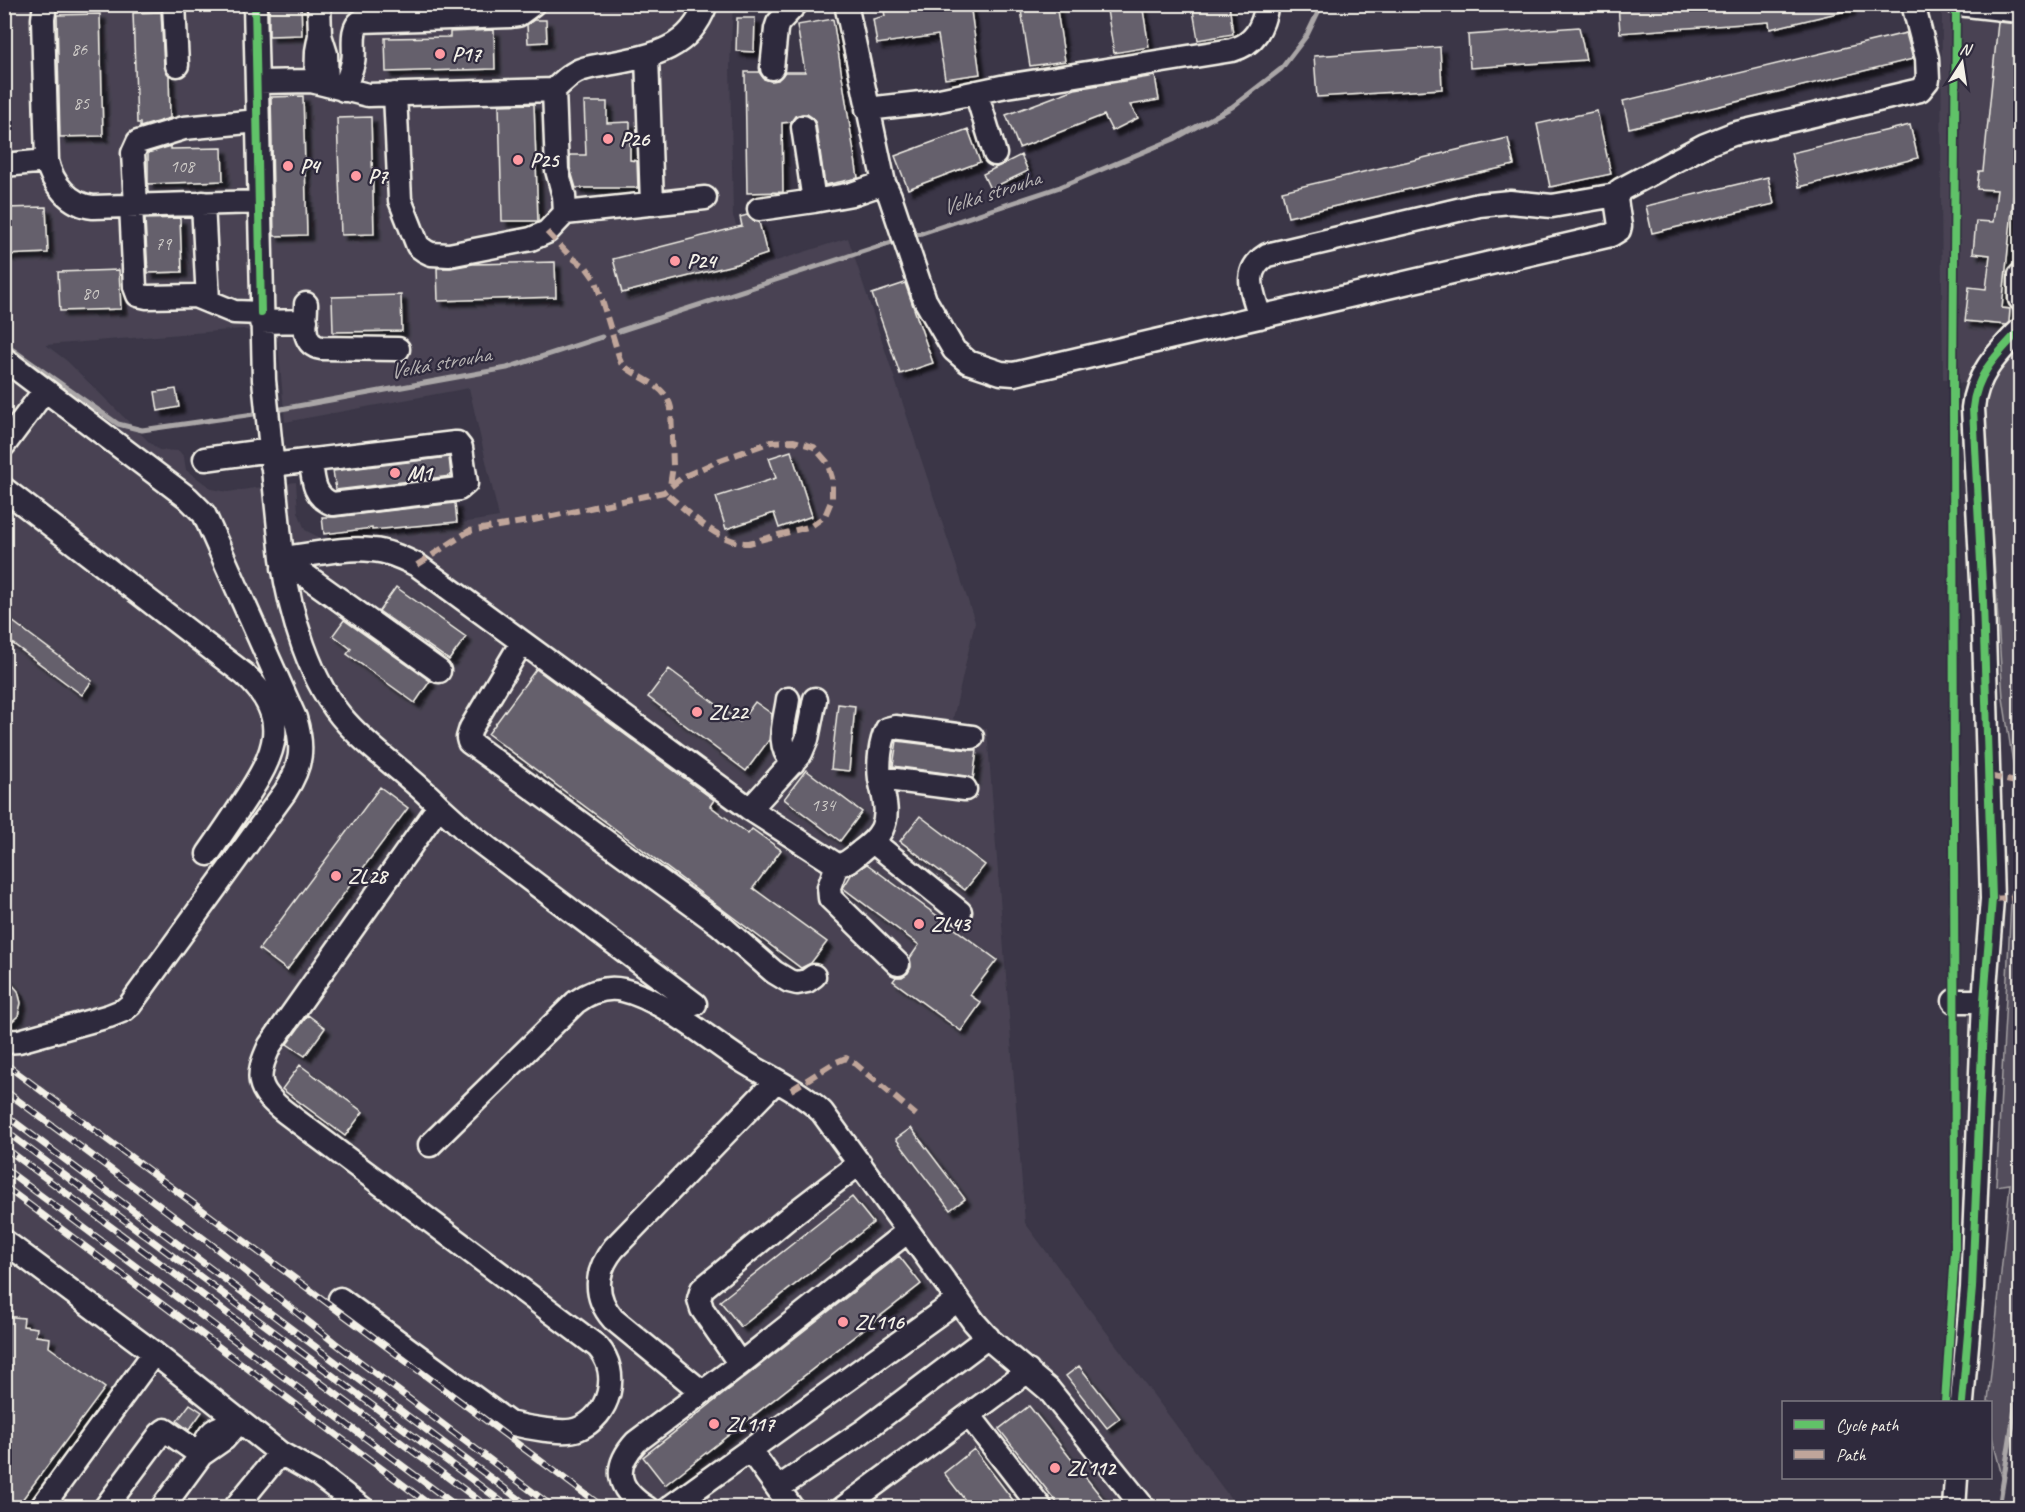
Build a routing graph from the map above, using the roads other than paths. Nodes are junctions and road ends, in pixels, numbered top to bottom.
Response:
1 (45, 4) edge
2 (174, 4) edge
3 (255, 4) edge
4 (319, 4) edge
5 (533, 4) edge
6 (706, 4) edge
7 (796, 4) edge
8 (846, 4) edge
9 (1267, 4) edge
10 (1914, 4) edge
11 (1958, 4) edge
12 (479, 11) edge
13 (2020, 11) edge
14 (647, 56) junction
15 (177, 65) dead end
16 (772, 68) dead end
17 (258, 82) junction
18 (329, 86) junction
19 (554, 90) junction
20 (976, 92) junction
21 (395, 94) junction
22 (867, 109) junction
23 (258, 121) junction
24 (803, 127) dead end
25 (995, 154) dead end
26 (47, 161) junction
27 (4, 165) edge
28 (884, 183) junction
29 (1616, 195) junction
30 (705, 198) dead end
31 (814, 201) junction
32 (259, 202) junction
33 (203, 203) junction
34 (652, 204) junction
35 (134, 205) junction
36 (759, 209) dead end
37 (565, 213) junction
38 (2020, 275) edge
39 (2020, 299) edge
40 (208, 301) junction
41 (261, 317) junction
42 (1260, 317) junction
43 (2020, 330) edge
44 (398, 349) dead end
45 (4, 359) edge
46 (45, 390) junction
47 (4, 445) edge
48 (272, 457) junction
49 (205, 459) dead end
50 (311, 460) junction
51 (4, 489) edge
52 (283, 563) junction
53 (522, 642) junction
54 (439, 671) dead end
55 (788, 699) dead end
56 (815, 699) dead end
57 (972, 736) dead end
58 (793, 763) junction
59 (880, 778) junction
60 (965, 789) dead end
61 (439, 806) junction
62 (750, 809) junction
63 (873, 842) junction
64 (208, 854) dead end
65 (837, 865) junction
66 (960, 912) dead end
67 (898, 964) dead end
68 (814, 976) dead end
69 (1984, 1001) junction
70 (1954, 1002) dead end
71 (695, 1004) dead end
72 (4, 1042) edge
73 (776, 1081) junction
74 (430, 1145) dead end
75 (860, 1163) junction
76 (908, 1232) junction
77 (4, 1241) edge
78 (340, 1299) dead end
79 (958, 1300) junction
80 (988, 1337) junction
81 (154, 1353) junction
82 (740, 1364) junction
83 (1028, 1371) junction
84 (702, 1392) junction
85 (1962, 1401) edge
86 (969, 1415) junction
87 (240, 1421) junction
88 (750, 1450) junction
89 (280, 1453) junction
90 (201, 1455) junction
91 (1956, 1479) edge
92 (778, 1488) junction
93 (41, 1508) edge
94 (105, 1508) edge
95 (162, 1508) edge
96 (235, 1508) edge
97 (362, 1508) edge
98 (647, 1508) edge
99 (669, 1508) edge
100 (792, 1508) edge
101 (843, 1508) edge
102 (1041, 1508) edge
103 (1144, 1508) edge
104 (1954, 1508) edge

1 - 26 street
2 - 15 street
3 - 17 street
4 - 18 street
5 - 12 street
6 - 14 street
7 - 16 street
8 - 22 street
9 - 20 street
10 - 29 street
11 - 13 street
12 - 18 street
14 - 19 street
14 - 34 street
17 - 18 street
17 - 23 street
18 - 21 street
19 - 21 street
19 - 37 street
20 - 22 street
20 - 25 street
21 - 37 street
22 - 28 street
23 - 32 street
23 - 35 street
24 - 31 street
26 - 27 street
26 - 35 street
28 - 31 street
28 - 42 street
29 - 42 street
29 - 42 street
30 - 34 street
31 - 36 street
32 - 33 street
32 - 41 street
33 - 35 street
33 - 40 street
34 - 37 street
35 - 40 street
38 - 39 street
40 - 41 street
41 - 44 street
41 - 48 street
43 - 69 street
45 - 46 street
46 - 47 street
46 - 72 street
48 - 49 street
48 - 50 street
48 - 52 street
50 - 50 street
51 - 64 street
52 - 53 street
52 - 54 street
52 - 61 street
53 - 62 street
53 - 68 street
55 - 58 street
56 - 58 street
57 - 59 street
58 - 62 street
59 - 60 street
59 - 63 street
61 - 71 street
61 - 78 street
62 - 65 street
63 - 65 street
63 - 66 street
65 - 67 street
69 - 70 street
69 - 85 street
73 - 74 street
73 - 75 street
73 - 84 street
75 - 76 street
75 - 82 street
76 - 79 street
76 - 82 street
77 - 81 street
79 - 80 street
79 - 88 street
80 - 83 street
80 - 92 street
81 - 87 street
81 - 93 street
82 - 84 street
83 - 86 street
83 - 103 street
84 - 98 street
86 - 101 street
86 - 102 street
87 - 89 street
87 - 90 street
88 - 92 street
88 - 99 street
89 - 96 street
89 - 97 street
90 - 94 street
90 - 95 street
91 - 104 street
92 - 100 street

